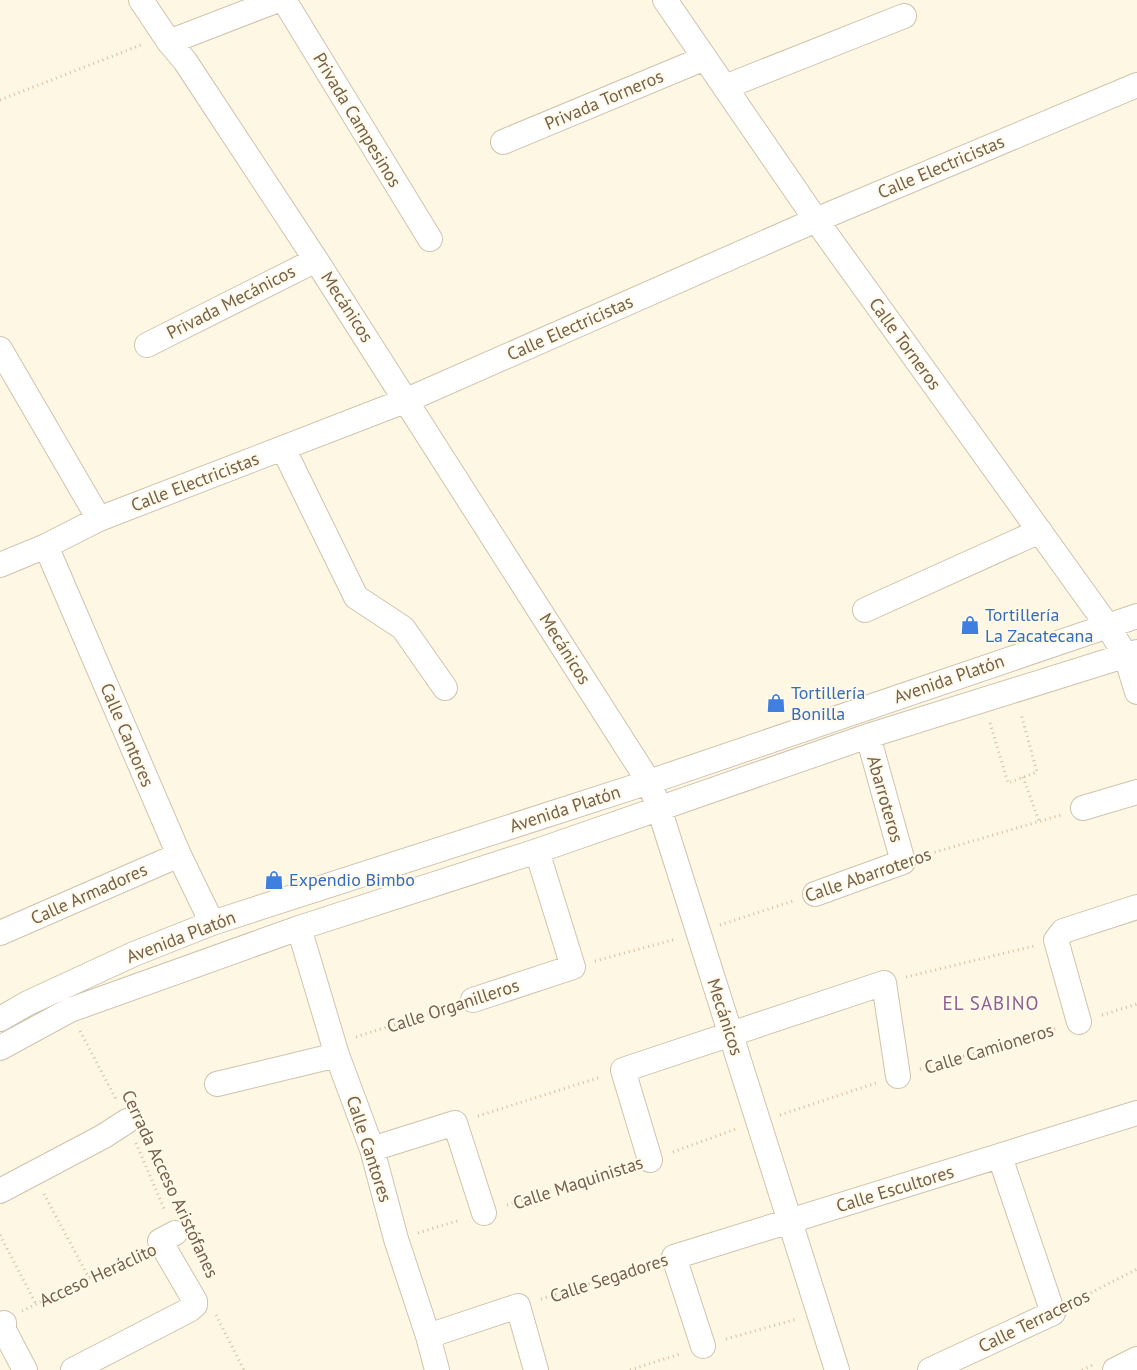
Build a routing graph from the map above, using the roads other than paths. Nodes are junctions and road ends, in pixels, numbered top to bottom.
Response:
1 (141, 0) edge
2 (278, 0) edge
3 (284, 0) edge
4 (665, 0) edge
5 (904, 16) dead end
6 (168, 42) junction
7 (705, 58) junction
8 (1137, 85) edge
9 (725, 87) junction
10 (503, 142) dead end
11 (816, 220) junction
12 (430, 240) dead end
13 (316, 260) junction
14 (147, 345) dead end
15 (0, 349) edge
16 (407, 400) junction
17 (283, 448) junction
18 (99, 519) junction
19 (1040, 531) junction
20 (46, 546) junction
21 (0, 565) edge
22 (865, 610) dead end
23 (1137, 616) edge
24 (1107, 625) junction
25 (1131, 654) edge
26 (444, 688) dead end
27 (1137, 692) edge
28 (868, 736) junction
29 (649, 782) junction
30 (1137, 792) edge
31 (659, 808) junction
32 (1083, 808) road end
33 (537, 851) junction
34 (179, 855) junction
35 (903, 862) joint
36 (815, 894) road end
37 (1137, 907) edge
38 (212, 923) junction
39 (299, 928) junction
40 (0, 933) edge
41 (473, 1000) road end
42 (0, 1019) edge
43 (1079, 1022) road end
44 (731, 1035) junction
45 (0, 1048) edge
46 (335, 1050) junction
47 (898, 1076) road end
48 (217, 1084) dead end
49 (1137, 1113) edge
50 (127, 1121) road end
51 (372, 1149) junction
52 (1000, 1157) junction
53 (650, 1160) road end
54 (0, 1191) edge
55 (484, 1212) road end
56 (790, 1222) junction
57 (168, 1237) road end
58 (4, 1323) road end
59 (428, 1336) junction
60 (703, 1346) dead end
61 (1137, 1359) edge
62 (25, 1370) edge
63 (73, 1370) edge
64 (437, 1370) edge
65 (536, 1370) edge
66 (837, 1370) edge
67 (930, 1370) edge
68 (1115, 1370) edge

1 - 6 street, Mecánicos
2 - 6 street
3 - 12 street, Privada Campesinos
4 - 7 street, Calle Torneros
5 - 9 street
6 - 13 street, Mecánicos
7 - 9 street, Calle Torneros
7 - 10 street, Privada Torneros
8 - 11 street, Calle Electricistas
9 - 11 street, Calle Torneros
11 - 16 street, Calle Electricistas
11 - 19 street, Calle Torneros
13 - 14 street, Privada Mecánicos
13 - 16 street, Mecánicos
15 - 18 street
16 - 17 street, Calle Electricistas
16 - 29 street, Mecánicos
17 - 18 street, Calle Electricistas
17 - 26 street
18 - 20 street, Calle Electricistas
19 - 22 street
19 - 24 street, Calle Torneros
20 - 21 street, Calle Electricistas
20 - 34 street, Calle Cantores
23 - 24 street, Avenida Platón
24 - 25 street, Calle Torneros
24 - 29 street, Avenida Platón
25 - 27 street, Calle Torneros
25 - 28 street, Avenida Platón
28 - 31 street, Avenida Platón
28 - 35 street, Abarroteros
29 - 31 street, Mecánicos
29 - 38 street, Avenida Platón
30 - 32 street
31 - 33 street, Avenida Platón
31 - 44 street, Mecánicos
33 - 39 street, Avenida Platón
33 - 41 street, Calle Organilleros
34 - 38 street, Calle Cantores
34 - 40 street, Calle Armadores
35 - 36 street, Calle Abarroteros
37 - 43 street
38 - 42 street, Avenida Platón
39 - 45 street, Avenida Platón
39 - 46 street, Calle Cantores
44 - 47 street, Calle Camioneros
44 - 53 street
44 - 56 street, Mecánicos
46 - 48 street
46 - 51 street, Calle Cantores
49 - 52 street, Calle Escultores
50 - 54 street
51 - 55 street
51 - 59 street, Calle Cantores
52 - 56 street, Calle Escultores
52 - 67 street, Calle Terraceros
56 - 60 street, Calle Segadores
56 - 66 street, Mecánicos
57 - 63 street, Acceso Heráclito
58 - 62 street
59 - 64 street, Calle Cantores
59 - 65 street
61 - 68 street

